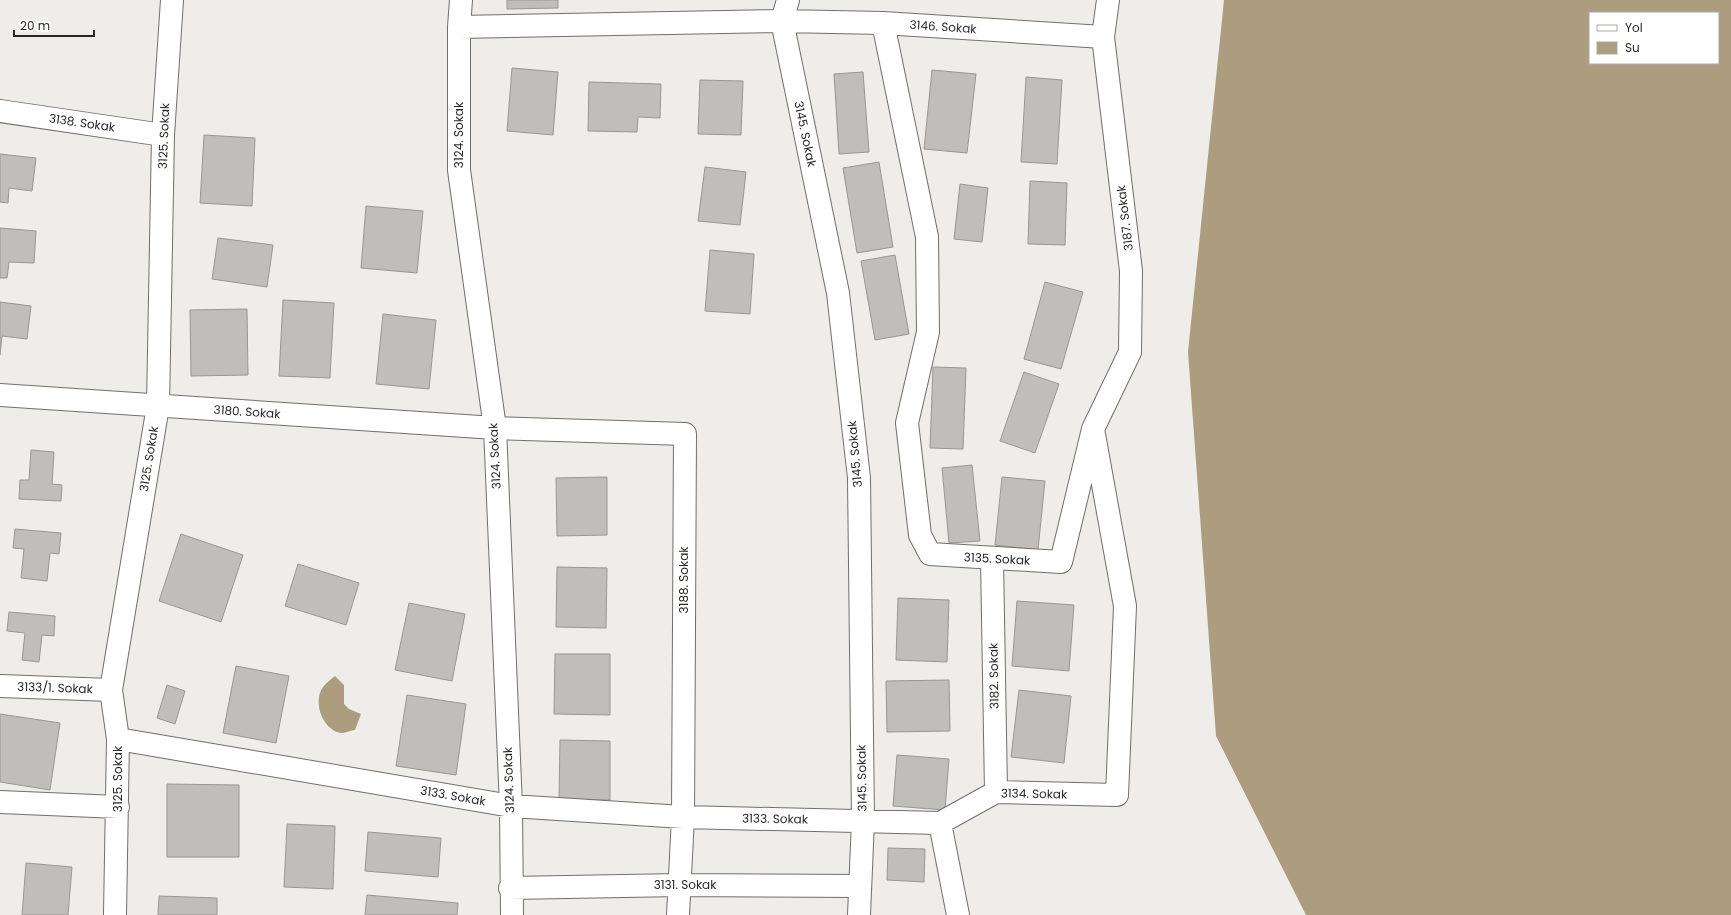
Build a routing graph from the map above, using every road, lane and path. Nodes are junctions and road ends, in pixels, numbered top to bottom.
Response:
1 (172, 0) edge
2 (461, 0) edge
3 (788, 0) edge
4 (1108, 0) edge
5 (782, 21) junction
6 (883, 23) junction
7 (459, 27) junction
8 (1103, 37) junction
9 (0, 111) edge
10 (163, 135) junction
11 (0, 395) edge
12 (158, 406) junction
13 (495, 428) junction
14 (1093, 429) junction
15 (992, 559) junction
16 (0, 686) edge
17 (111, 690) junction
18 (118, 739) junction
19 (996, 792) junction
20 (0, 802) edge
21 (511, 806) junction
22 (118, 807) junction
23 (683, 817) junction
24 (863, 821) junction
25 (940, 823) junction
26 (680, 885) junction
27 (860, 886) junction
28 (510, 888) junction
29 (115, 915) edge
30 (512, 915) edge
31 (678, 915) edge
32 (859, 915) edge
33 (958, 915) edge

1 - 10 street, 3125. Sokak
2 - 7 street, 3124. Sokak
3 - 5 street, 3145. Sokak
4 - 8 street, 3187. Sokak
5 - 6 street, 3146. Sokak
5 - 7 street, 3146. Sokak
5 - 24 street, 3145. Sokak
6 - 8 street, 3146. Sokak
6 - 15 street, 3135. Sokak
7 - 13 street, 3124. Sokak
8 - 14 street, 3187. Sokak
9 - 10 street, 3138. Sokak
10 - 12 street, 3125. Sokak
11 - 12 street, 3180. Sokak
12 - 13 street, 3180. Sokak
12 - 17 street, 3125. Sokak
13 - 21 street, 3124. Sokak
13 - 23 street, 3188. Sokak
14 - 15 street, 3135. Sokak
14 - 19 street, 3134. Sokak
15 - 19 street, 3182. Sokak
16 - 17 street, 3133/1. Sokak
17 - 18 street, 3125. Sokak
18 - 21 street, 3133. Sokak
18 - 22 street, 3125. Sokak
19 - 25 street, 3134. Sokak
20 - 22 street
21 - 23 street, 3133. Sokak
21 - 28 street, 3124. Sokak
22 - 29 street, 3125. Sokak
23 - 24 street, 3133. Sokak
23 - 26 street, 3188. Sokak
24 - 25 street
24 - 27 street, 3145. Sokak
25 - 33 street
26 - 27 street, 3131. Sokak
26 - 28 street, 3131. Sokak
26 - 31 street, 3188. Sokak
27 - 32 street, 3145. Sokak
28 - 30 street, 3124. Sokak

